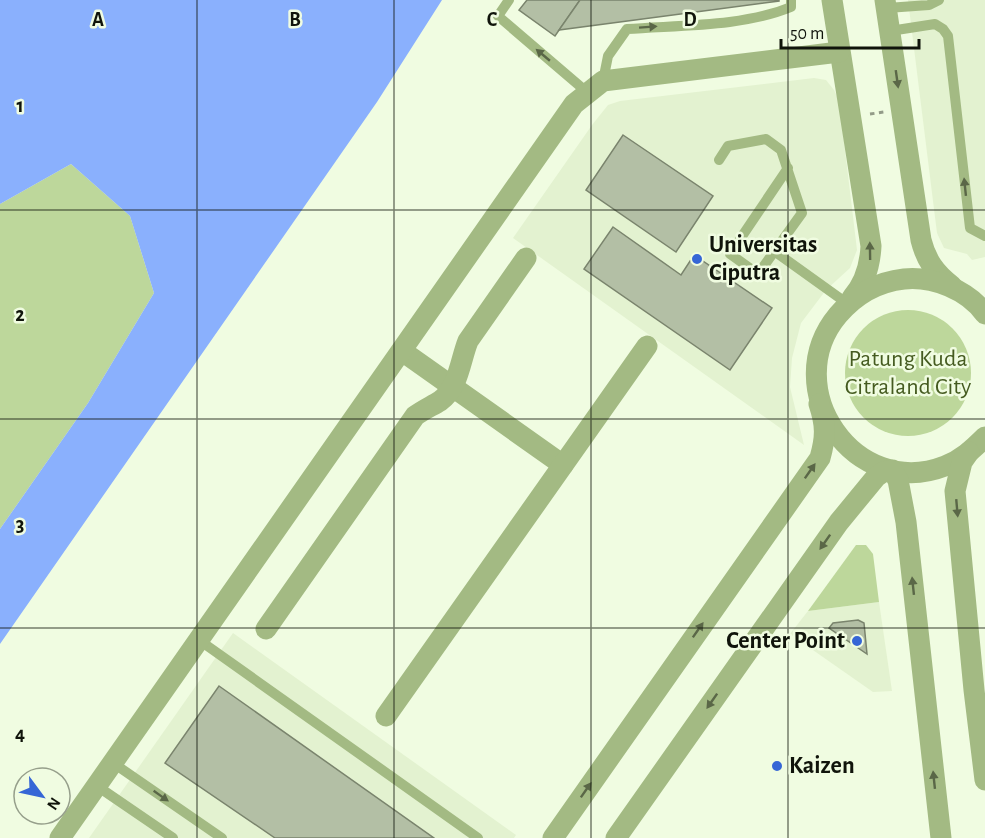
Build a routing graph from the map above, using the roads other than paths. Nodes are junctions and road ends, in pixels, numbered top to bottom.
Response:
1 (509, 0) edge
2 (790, 0) edge
3 (832, 0) edge
4 (939, 0) edge
5 (886, 4) edge
6 (890, 31) junction
7 (839, 52) junction
8 (595, 87) junction
9 (719, 160) dead end
10 (788, 168) junction
11 (985, 236) edge
12 (774, 251) junction
13 (526, 258) dead end
14 (959, 291) junction
15 (848, 303) junction
16 (984, 311) edge
17 (647, 346) dead end
18 (402, 351) junction
19 (452, 386) junction
20 (819, 404) junction
21 (985, 437) edge
22 (969, 452) junction
23 (563, 465) junction
24 (892, 470) junction
25 (266, 629) dead end
26 (199, 640) junction
27 (979, 690) edge
28 (386, 716) dead end
29 (113, 763) junction
30 (985, 780) edge
31 (97, 786) junction
32 (60, 838) edge
33 (172, 838) edge
34 (222, 838) edge
35 (478, 838) edge
36 (553, 838) edge
37 (615, 838) edge
38 (941, 838) edge

8 -> 1 lane
8 -> 2 lane
3 - 7 street
4 - 5 lane
5 - 6 street
11 -> 6 lane
6 -> 14 street
7 - 8 street
15 -> 7 street
8 - 18 street
9 - 10 lane
10 - 12 lane
10 - 12 lane
12 - 15 lane
13 - 19 street
14 - 15 street
14 - 16 street
15 - 20 street
17 - 23 street
18 - 19 street
18 - 26 street
19 - 23 street
19 - 25 street
20 - 24 street
36 -> 20 street
21 - 22 street
22 - 24 street
22 -> 27 street
23 - 28 street
24 -> 37 street
38 -> 24 street
26 - 29 street
26 - 35 lane
27 - 30 street
29 - 31 street
29 -> 34 lane
31 - 32 street
31 - 33 lane

